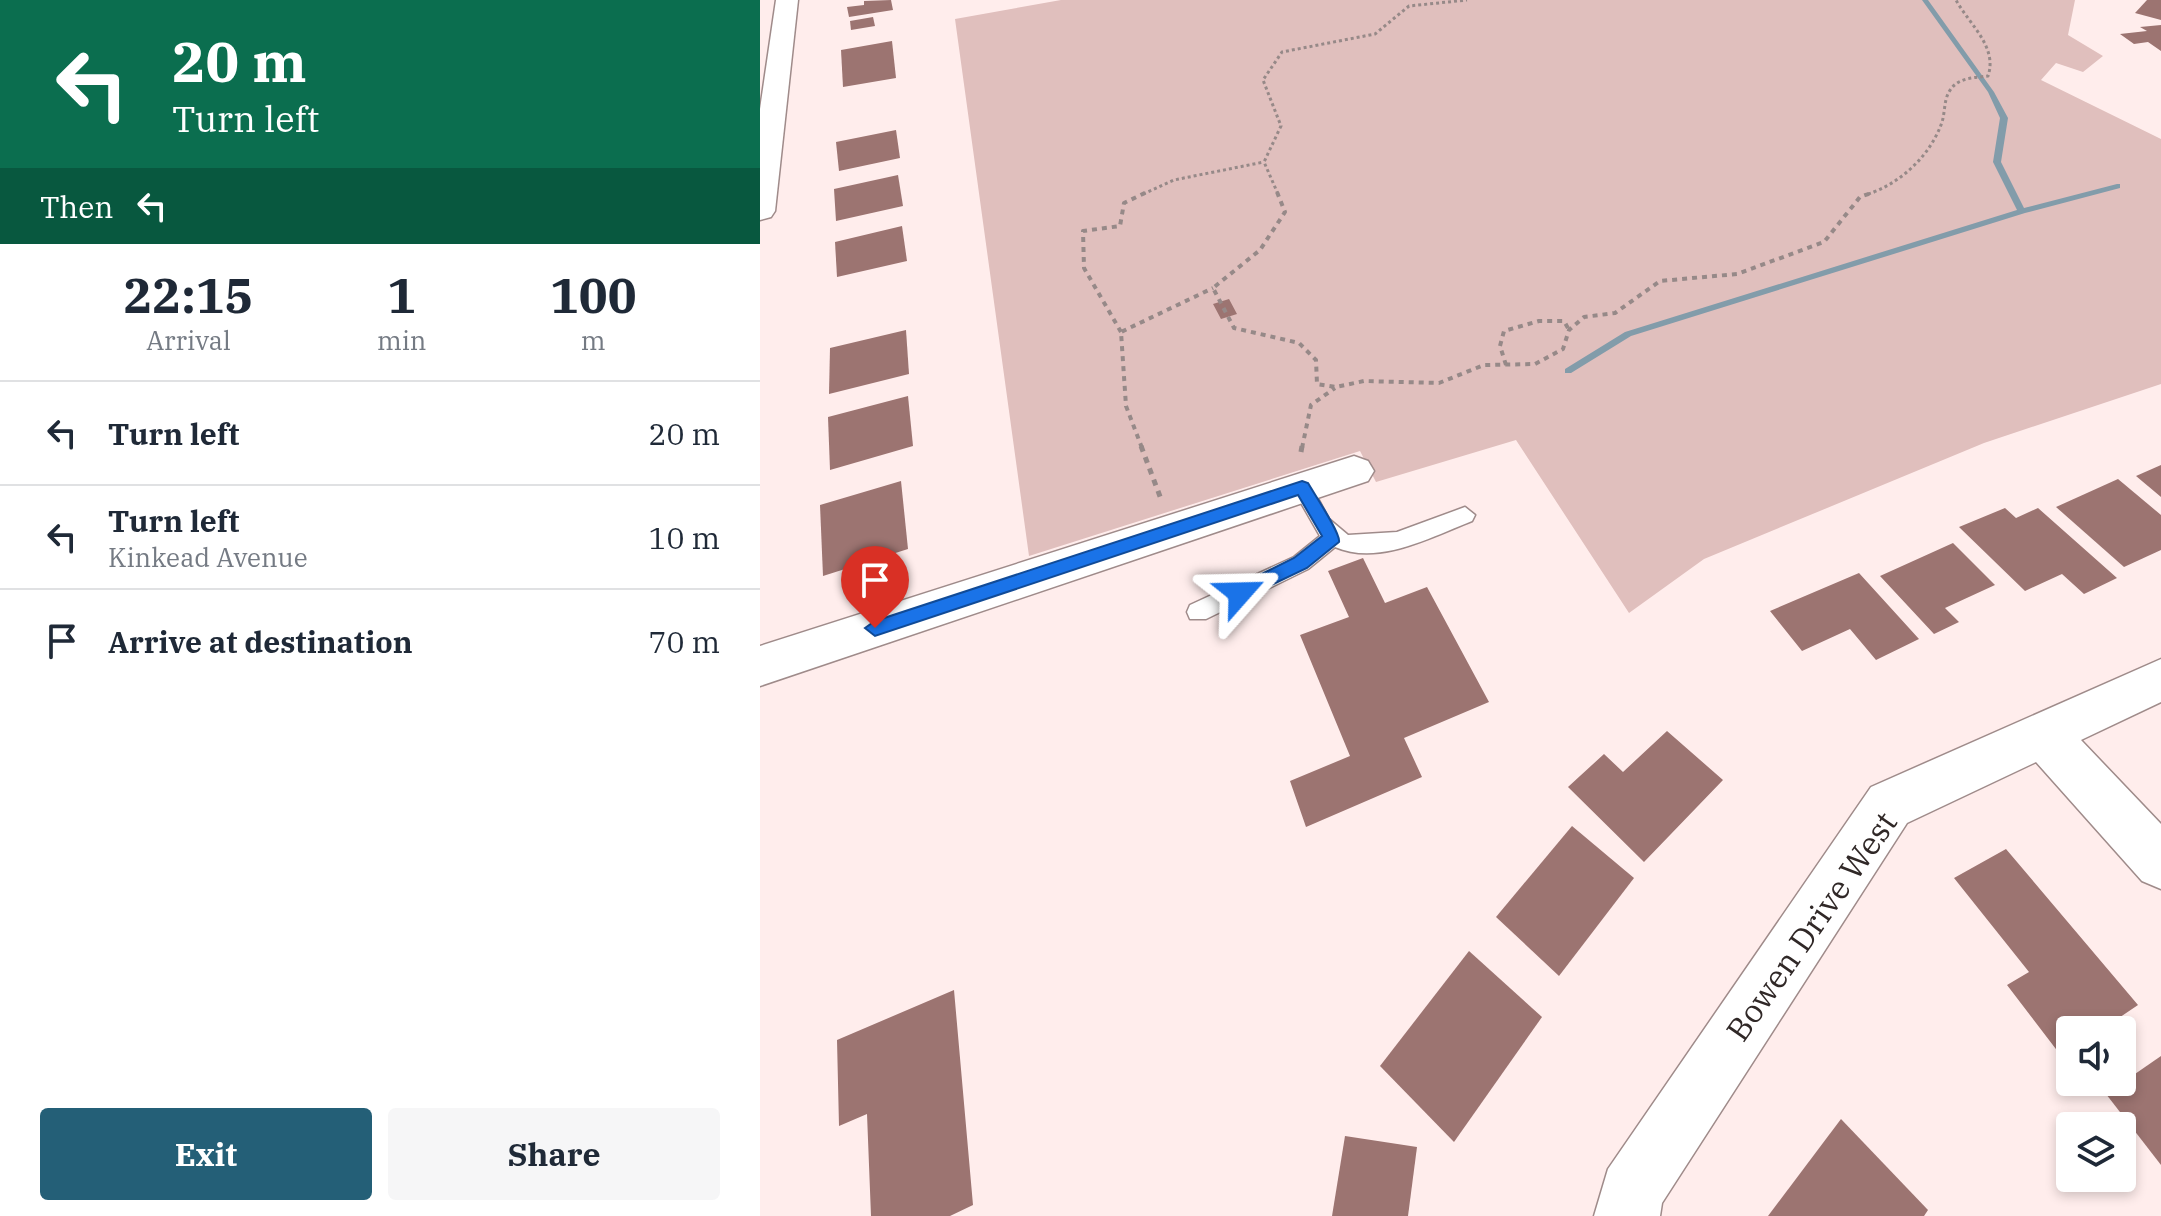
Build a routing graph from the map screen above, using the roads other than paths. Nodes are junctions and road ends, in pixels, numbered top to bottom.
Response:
1 (787, 0) edge
2 (767, 98) edge
3 (760, 211) edge
4 (1354, 471) dead end
5 (1302, 487) junction
6 (1465, 515) dead end
7 (1333, 537) junction
8 (1198, 612) dead end
9 (760, 666) edge
10 (2161, 680) edge
11 (2044, 736) junction
12 (2161, 862) edge
13 (1627, 1216) edge

1 - 2 street
2 - 3 street
4 - 5 street
5 - 7 lane
5 - 9 street
6 - 7 lane
7 - 8 lane
10 - 11 street, Bowen Drive West
11 - 12 street
11 - 13 street, Bowen Drive West

